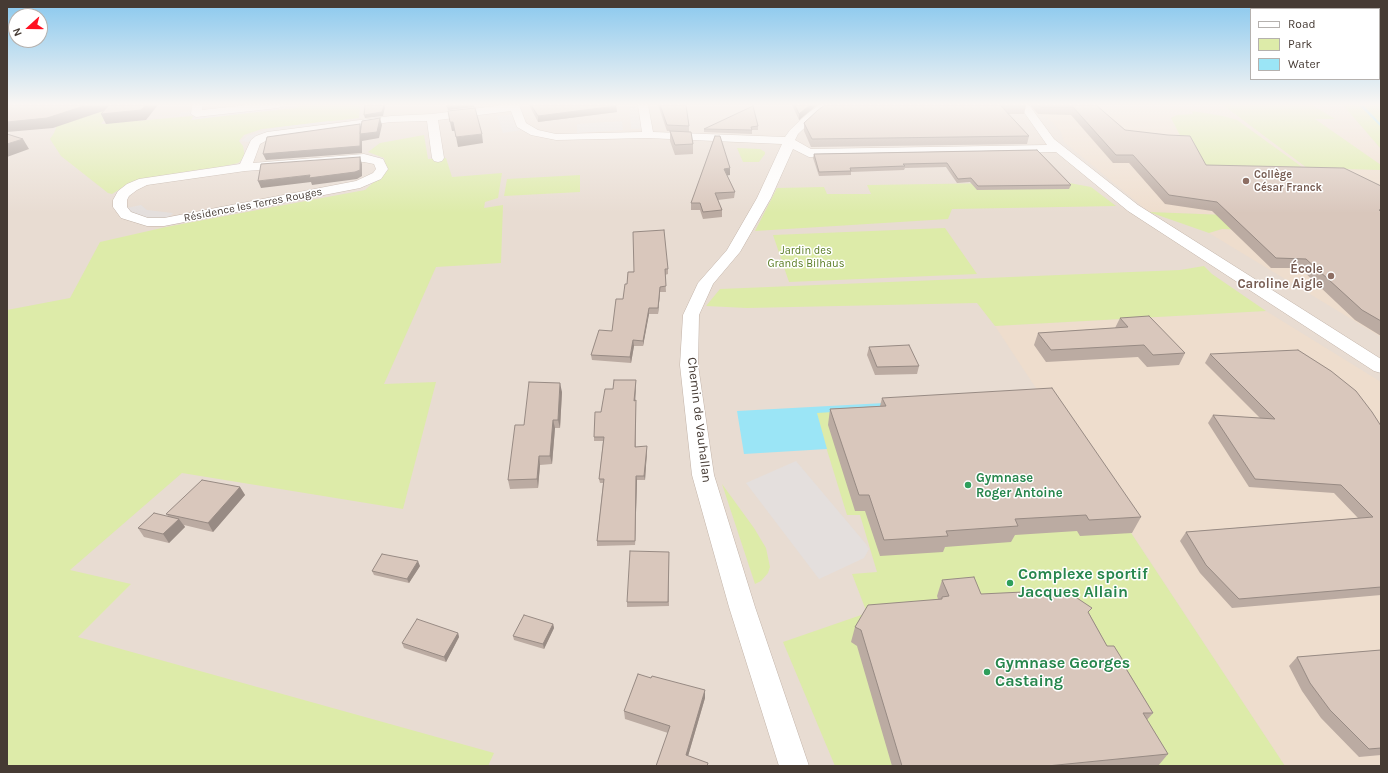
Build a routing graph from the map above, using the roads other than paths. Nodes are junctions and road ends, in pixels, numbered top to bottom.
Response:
1 (256, 141) edge
2 (436, 141) edge
3 (782, 141) edge
4 (1050, 141) edge
5 (788, 142) junction
6 (1058, 148) junction
7 (438, 158) dead end
8 (245, 167) junction
9 (1381, 366) edge
10 (794, 766) edge

1 - 8 street
2 - 7 street
3 - 5 street
4 - 6 street
5 - 6 street
5 - 10 street, Chemin de Vauhallan
6 - 9 street
8 - 8 street, Résidence les Terres Rouges

